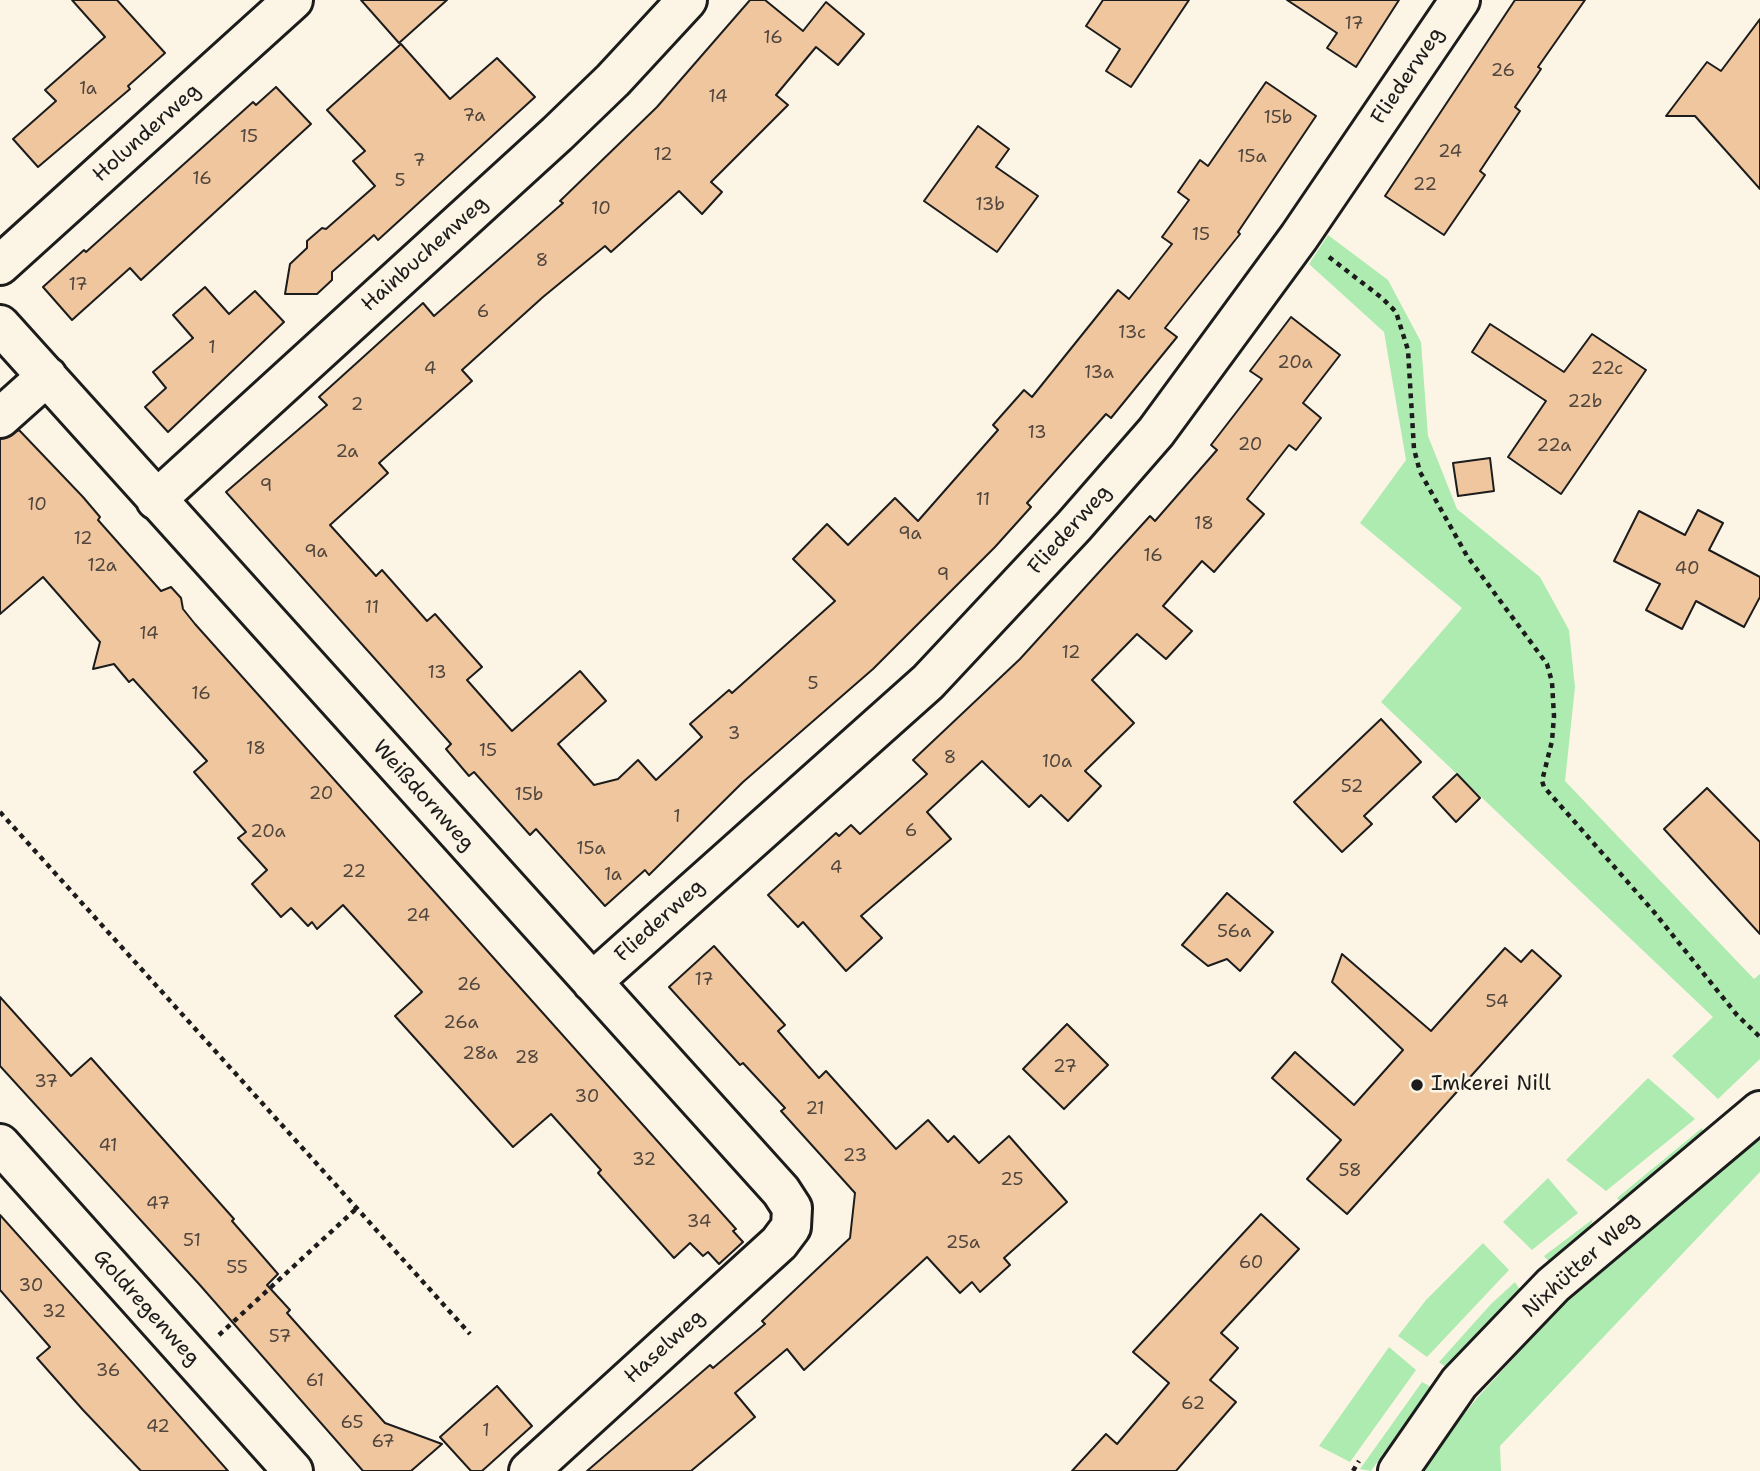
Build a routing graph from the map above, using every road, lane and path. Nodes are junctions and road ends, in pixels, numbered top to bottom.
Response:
1 (293, 0) edge
2 (687, 0) edge
3 (1460, 0) edge
4 (1299, 237) junction
5 (0, 265) edge
6 (0, 325) edge
7 (47, 376) junction
8 (0, 418) edge
9 (156, 500) junction
10 (0, 812) edge
11 (592, 982) junction
12 (1760, 1037) edge
13 (1760, 1111) edge
14 (0, 1144) edge
15 (357, 1208) junction
16 (793, 1219) joint
17 (470, 1334) dead end
18 (192, 1359) junction
19 (293, 1471) edge
20 (529, 1471) edge
21 (1398, 1471) edge

1 - 5 street, Holunderweg
2 - 9 street, Hainbuchenweg
3 - 4 street, Fliederweg
4 - 11 street, Fliederweg
4 - 12 path
6 - 7 street, Weißdornweg
7 - 8 street
7 - 9 street, Weißdornweg
9 - 11 street, Weißdornweg
10 - 15 path
11 - 16 street, Weißdornweg
13 - 21 street, Nixhütter Weg
14 - 18 street, Goldregenweg
15 - 17 path
15 - 18 path
16 - 20 street, Haselweg
18 - 19 street, Goldregenweg

